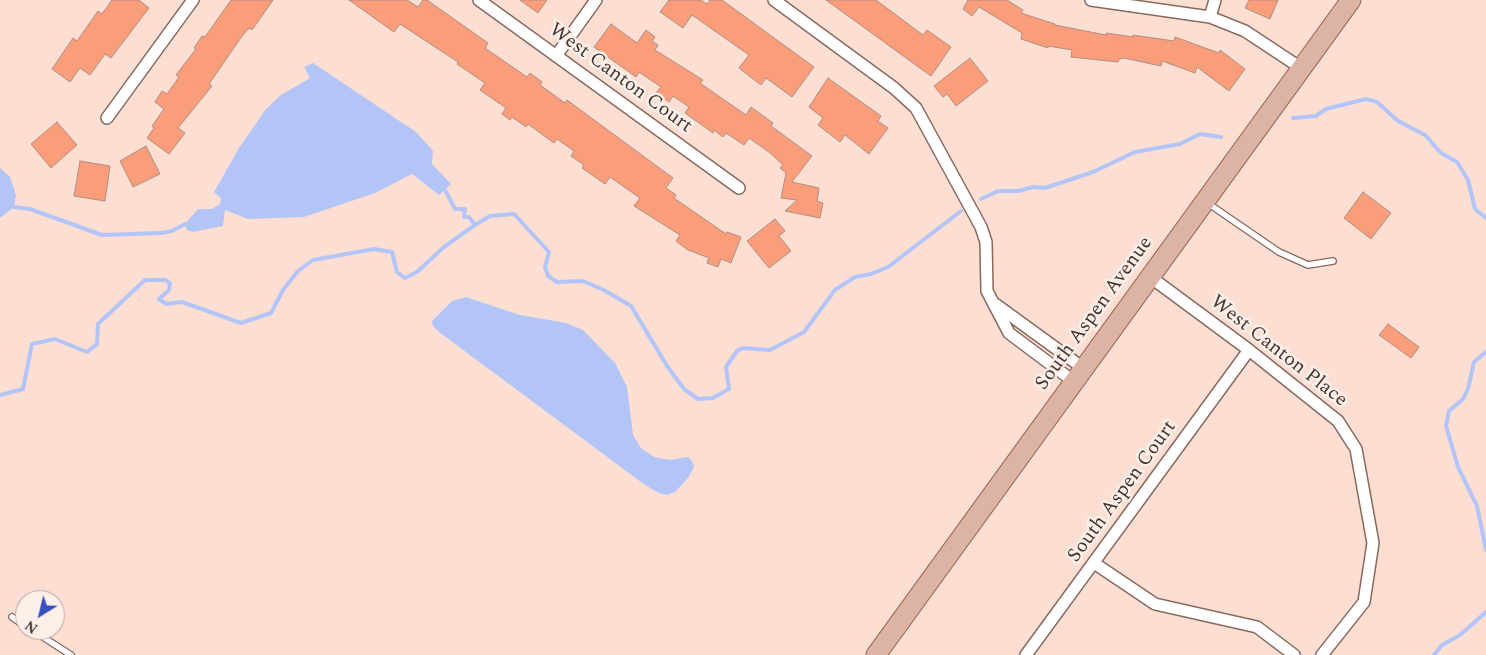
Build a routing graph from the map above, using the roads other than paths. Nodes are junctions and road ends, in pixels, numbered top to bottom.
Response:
1 (193, 0) edge
2 (479, 0) edge
3 (596, 0) edge
4 (774, 0) edge
5 (1091, 0) edge
6 (1215, 0) edge
7 (1351, 0) edge
8 (1210, 16) junction
9 (556, 56) junction
10 (1301, 68) junction
11 (107, 118) dead end
12 (739, 188) dead end
13 (1205, 201) junction
14 (1333, 261) dead end
15 (1149, 276) junction
16 (991, 301) junction
17 (1249, 350) junction
18 (1078, 375) junction
19 (1094, 563) junction
20 (12, 617) dead end
21 (15, 619) edge
22 (48, 640) edge
23 (71, 655) edge
24 (876, 655) edge
25 (1026, 655) edge
26 (1294, 655) edge
27 (1322, 655) edge

1 - 11 street
2 - 9 street, West Canton Court
3 - 9 street
4 - 16 street
5 - 8 street
6 - 8 street
7 - 10 main road, South Aspen Avenue
8 - 10 street
9 - 12 street, West Canton Court
10 - 13 main road, South Aspen Avenue
13 - 14 lane
13 - 15 main road, South Aspen Avenue
15 - 17 street, West Canton Place
15 - 18 main road, South Aspen Avenue
16 - 18 street
16 - 18 street
17 - 19 street, South Aspen Court
17 - 27 street, West Canton Place
18 - 24 main road, South Aspen Avenue
19 - 25 street, South Aspen Court
19 - 26 street
20 - 21 lane
22 - 23 lane

